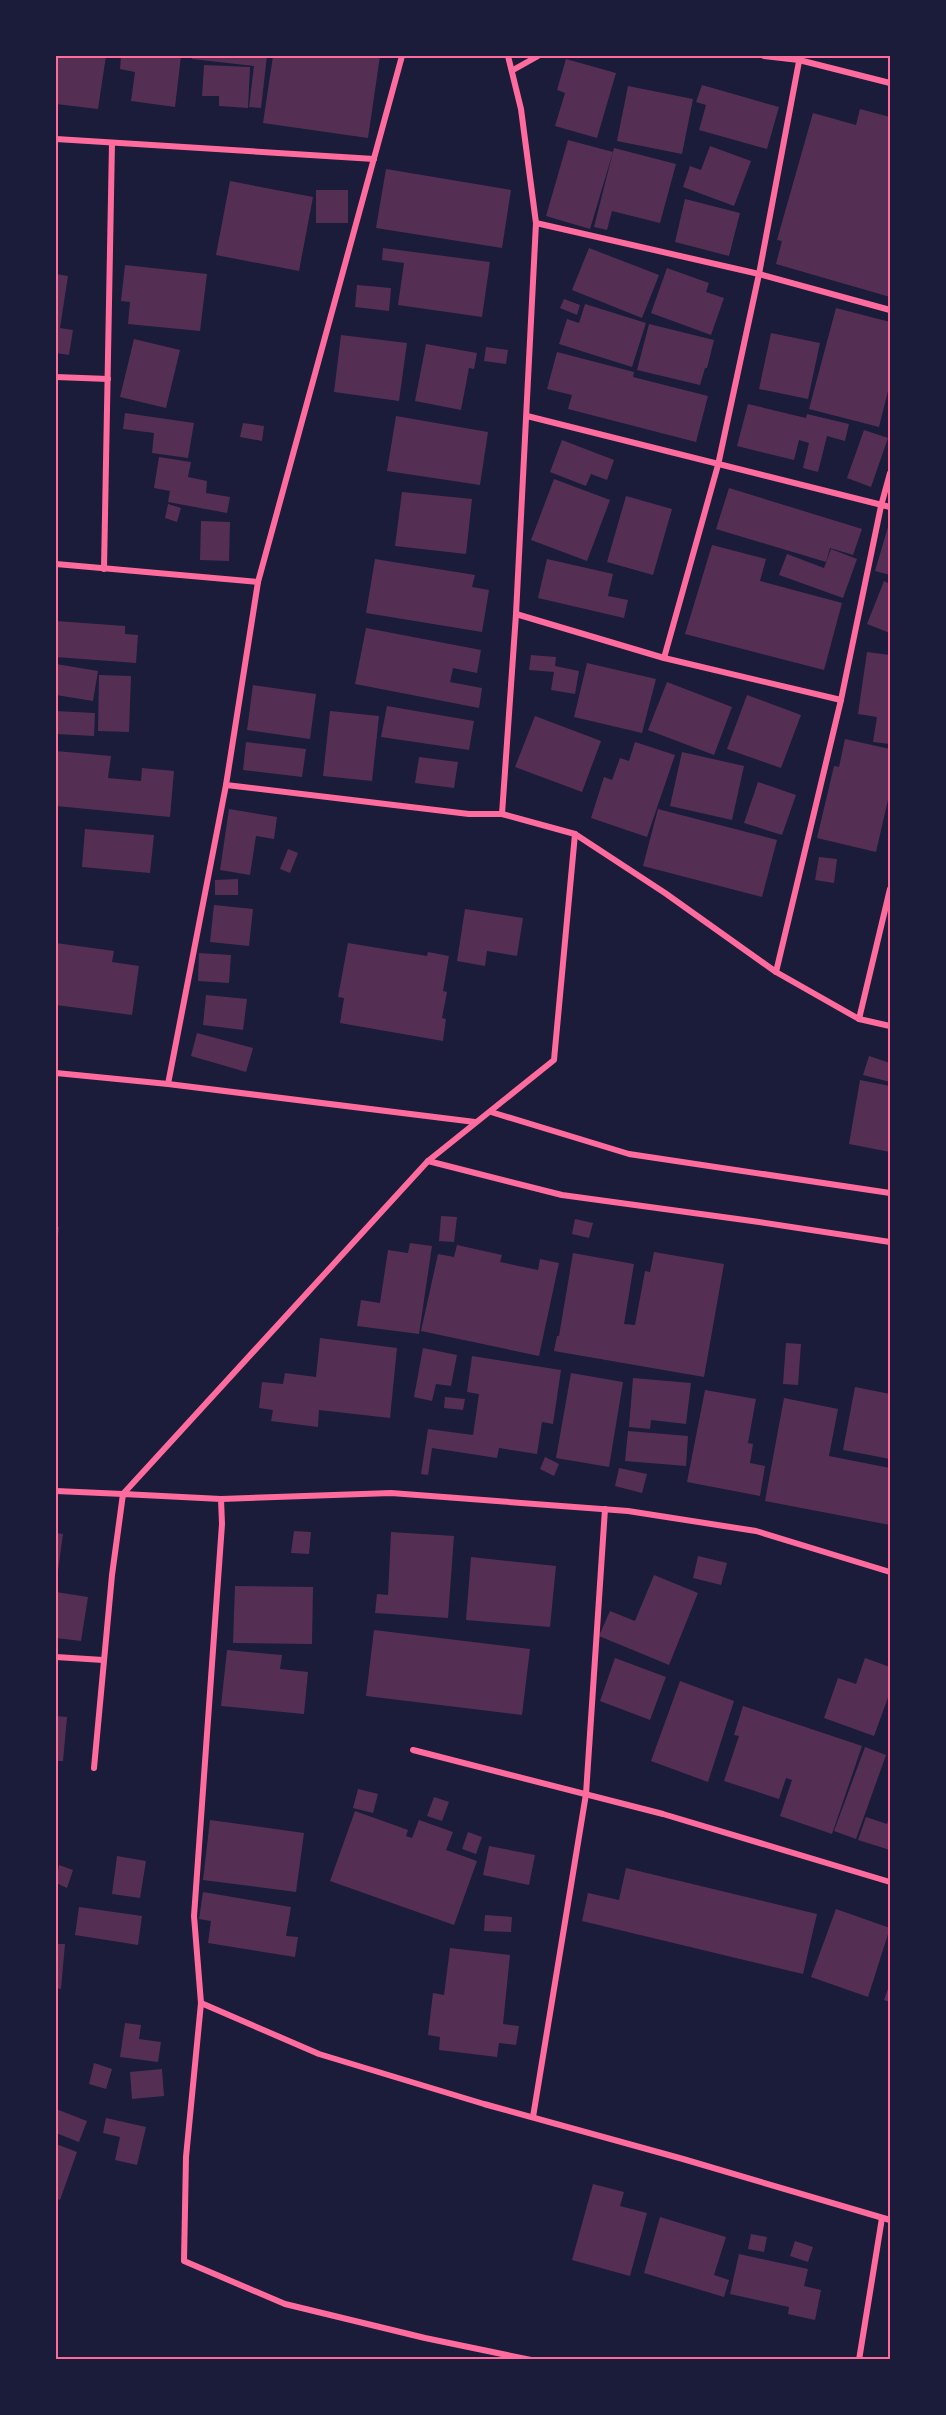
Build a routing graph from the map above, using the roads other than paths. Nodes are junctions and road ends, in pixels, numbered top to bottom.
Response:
1 (402, 56) edge
2 (508, 56) edge
3 (538, 56) edge
4 (764, 56) edge
5 (799, 58) edge
6 (513, 70) junction
7 (891, 83) edge
8 (56, 139) edge
9 (112, 143) junction
10 (374, 159) junction
11 (536, 223) junction
12 (759, 274) junction
13 (891, 309) edge
14 (56, 377) edge
15 (108, 379) junction
16 (526, 416) junction
17 (718, 465) junction
18 (891, 473) edge
19 (881, 506) junction
20 (891, 507) edge
21 (56, 564) edge
22 (104, 569) junction
23 (258, 582) junction
24 (516, 614) junction
25 (664, 658) junction
26 (841, 700) junction
27 (226, 785) junction
28 (502, 814) junction
29 (575, 834) junction
30 (891, 889) edge
31 (776, 972) junction
32 (859, 1019) junction
33 (891, 1026) edge
34 (56, 1073) edge
35 (168, 1084) junction
36 (491, 1112) junction
37 (475, 1122) junction
38 (428, 1161) junction
39 (891, 1193) edge
40 (891, 1242) edge
41 (56, 1491) edge
42 (123, 1494) junction
43 (221, 1499) junction
44 (605, 1509) junction
45 (891, 1572) edge
46 (56, 1657) edge
47 (103, 1660) junction
48 (413, 1750) dead end
49 (94, 1768) dead end
50 (586, 1794) junction
51 (891, 1882) edge
52 (201, 2003) junction
53 (533, 2117) junction
54 (882, 2218) junction
55 (891, 2220) edge
56 (531, 2360) edge
57 (859, 2360) edge

1 - 10 street
2 - 6 street
3 - 6 street
4 - 5 street
5 - 7 street
5 - 12 street
6 - 11 street
8 - 9 street
9 - 10 street
9 - 15 street
10 - 23 street
11 - 12 street
11 - 16 street
12 - 13 street
12 - 17 street
14 - 15 street
15 - 22 street
16 - 17 street
16 - 24 street
17 - 19 street
17 - 25 street
18 - 19 street
19 - 20 street
19 - 26 street
21 - 22 street
22 - 23 street
23 - 27 street
24 - 25 street
24 - 28 street
25 - 26 street
26 - 31 street
27 - 28 street
27 - 35 street
28 - 29 street
29 - 31 street
29 - 36 street
30 - 32 street
31 - 32 street
32 - 33 street
34 - 35 street
35 - 37 street
36 - 37 street
36 - 39 street
37 - 38 street
38 - 40 street
38 - 42 street
41 - 42 street
42 - 43 street
42 - 47 street
43 - 44 street
43 - 52 street
44 - 45 street
44 - 50 street
46 - 47 street
47 - 49 street
48 - 50 street
50 - 51 street
50 - 53 street
52 - 53 street
52 - 56 street
53 - 54 street
54 - 55 street
54 - 57 street

